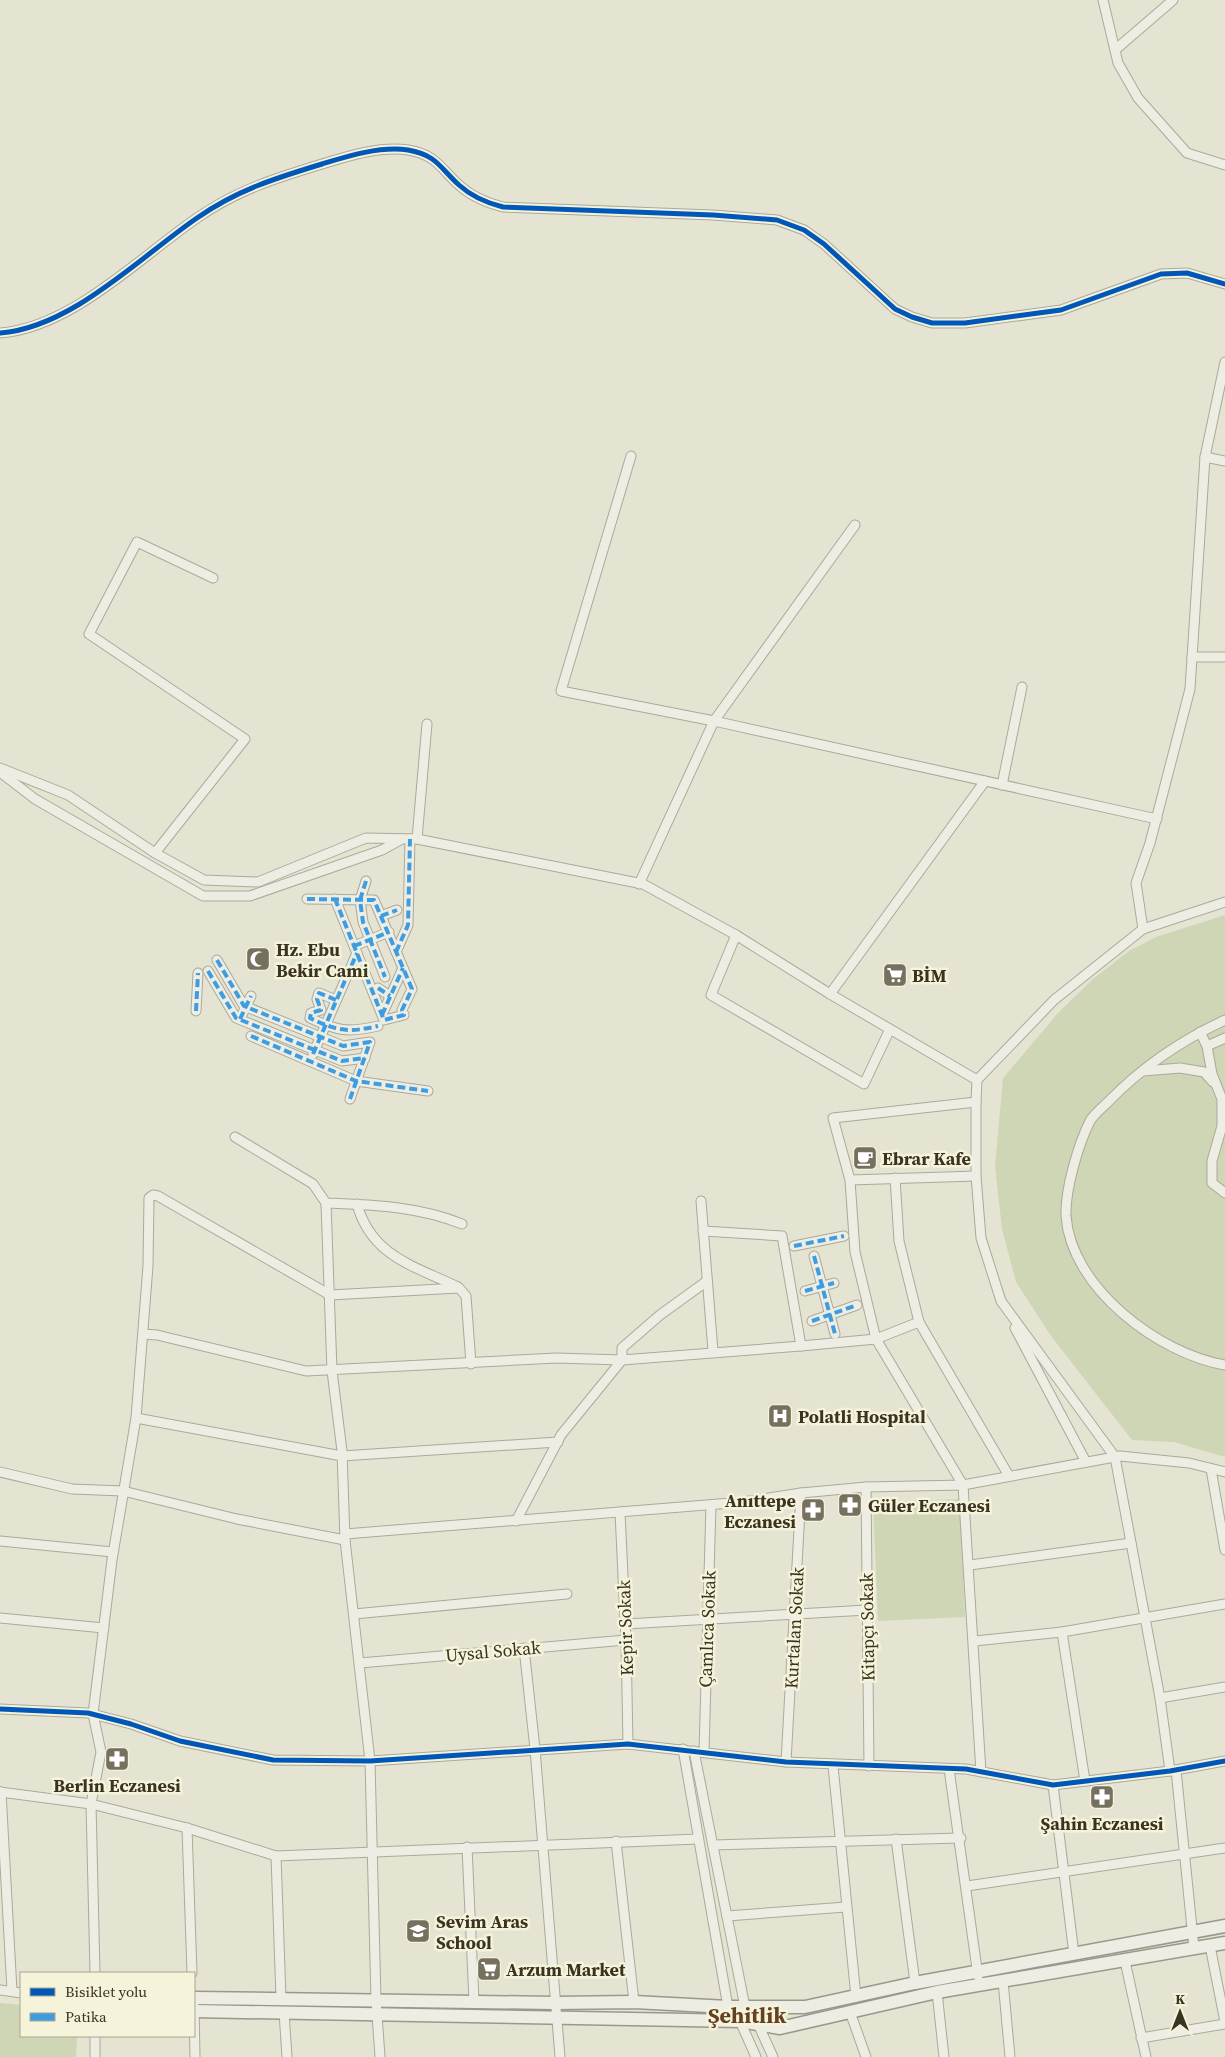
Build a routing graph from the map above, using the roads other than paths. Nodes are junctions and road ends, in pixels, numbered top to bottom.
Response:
1 (1103, 0) edge
2 (1173, 0) edge
3 (1115, 50) junction
4 (1225, 165) edge
5 (1225, 284) edge
6 (0, 333) edge
7 (1225, 362) edge
8 (631, 456) dead end
9 (1205, 457) junction
10 (1225, 460) edge
11 (855, 525) dead end
12 (213, 578) dead end
13 (1192, 657) junction
14 (1225, 657) edge
15 (1022, 687) dead end
16 (714, 721) junction
17 (427, 724) dead end
18 (0, 770) edge
19 (985, 781) junction
20 (1002, 785) junction
21 (1157, 819) junction
22 (410, 839) junction
23 (155, 853) junction
24 (366, 882) dead end
25 (639, 884) junction
26 (307, 899) dead end
27 (335, 899) junction
28 (360, 900) junction
29 (1225, 902) edge
30 (397, 910) dead end
31 (381, 916) junction
32 (1143, 929) junction
33 (388, 932) junction
34 (736, 935) junction
35 (370, 939) junction
36 (396, 952) junction
37 (357, 953) junction
38 (376, 953) junction
39 (217, 960) dead end
40 (208, 971) dead end
41 (198, 973) dead end
42 (401, 973) junction
43 (382, 979) junction
44 (395, 986) junction
45 (830, 994) junction
46 (251, 996) dead end
47 (390, 996) junction
48 (336, 1000) junction
49 (246, 1006) junction
50 (321, 1010) junction
51 (196, 1011) dead end
52 (331, 1014) junction
53 (382, 1015) junction
54 (240, 1019) junction
55 (1225, 1020) edge
56 (326, 1026) junction
57 (378, 1026) dead end
58 (890, 1029) junction
59 (1200, 1032) junction
60 (251, 1036) dead end
61 (321, 1037) junction
62 (1225, 1038) edge
63 (1208, 1046) junction
64 (315, 1050) junction
65 (365, 1058) junction
66 (310, 1061) junction
67 (1143, 1070) junction
68 (356, 1080) junction
69 (977, 1080) junction
70 (1217, 1086) junction
71 (428, 1091) dead end
72 (350, 1099) dead end
73 (976, 1102) junction
74 (235, 1137) dead end
75 (976, 1176) junction
76 (895, 1178) junction
77 (850, 1180) junction
78 (1225, 1193) edge
79 (701, 1201) dead end
80 (326, 1203) junction
81 (357, 1204) junction
82 (462, 1224) dead end
83 (703, 1231) junction
84 (844, 1236) dead end
85 (794, 1246) dead end
86 (814, 1256) dead end
87 (706, 1281) junction
88 (834, 1283) dead end
89 (822, 1286) junction
90 (460, 1288) junction
91 (805, 1291) dead end
92 (330, 1295) junction
93 (1001, 1301) junction
94 (858, 1305) dead end
95 (830, 1315) junction
96 (812, 1321) dead end
97 (919, 1322) junction
98 (144, 1334) junction
99 (835, 1334) dead end
100 (876, 1339) junction
101 (801, 1346) junction
102 (713, 1351) junction
103 (622, 1360) junction
104 (471, 1364) junction
105 (1225, 1365) edge
106 (332, 1371) junction
107 (136, 1418) junction
108 (558, 1442) junction
109 (342, 1456) junction
110 (1115, 1457) junction
111 (1086, 1462) junction
112 (1210, 1469) junction
113 (1225, 1472) edge
114 (0, 1473) edge
115 (1009, 1476) junction
116 (963, 1484) junction
117 (866, 1488) junction
118 (123, 1491) junction
119 (801, 1493) junction
120 (711, 1505) junction
121 (620, 1512) junction
122 (516, 1521) junction
123 (346, 1537) junction
124 (0, 1540) edge
125 (1131, 1543) junction
126 (1225, 1550) edge
127 (113, 1552) junction
128 (970, 1565) junction
129 (567, 1594) dead end
130 (1225, 1604) edge
131 (867, 1610) junction
132 (354, 1614) junction
133 (795, 1614) junction
134 (0, 1618) edge
135 (707, 1619) junction
136 (1145, 1619) junction
137 (626, 1624) junction
138 (104, 1628) junction
139 (1062, 1632) junction
140 (626, 1640) junction
141 (975, 1641) junction
142 (524, 1648) junction
143 (360, 1663) junction
144 (1225, 1687) edge
145 (1160, 1698) junction
146 (0, 1709) edge
147 (93, 1714) junction
148 (628, 1744) junction
149 (683, 1749) junction
150 (535, 1750) junction
151 (694, 1751) junction
152 (704, 1752) junction
153 (370, 1761) junction
154 (1225, 1761) edge
155 (786, 1762) junction
156 (833, 1766) junction
157 (869, 1766) junction
158 (950, 1769) junction
159 (1173, 1770) junction
160 (981, 1772) junction
161 (1085, 1781) junction
162 (1053, 1786) junction
163 (1, 1792) edge
164 (91, 1804) junction
165 (187, 1828) junction
166 (960, 1838) junction
167 (698, 1839) junction
168 (896, 1839) junction
169 (616, 1841) junction
170 (840, 1842) junction
171 (542, 1845) junction
172 (713, 1845) junction
173 (467, 1847) junction
174 (1225, 1848) edge
175 (374, 1852) junction
176 (1185, 1853) junction
177 (276, 1856) junction
178 (1064, 1872) junction
179 (967, 1886) junction
180 (846, 1907) junction
181 (727, 1916) junction
182 (1225, 1926) edge
183 (1191, 1933) junction
184 (1225, 1943) edge
185 (1210, 1946) junction
186 (1194, 1948) junction
187 (1074, 1954) junction
188 (1125, 1961) junction
189 (95, 1972) edge
190 (192, 1972) edge
191 (979, 1972) junction
192 (1003, 1982) junction
193 (915, 1983) junction
194 (976, 1986) junction
195 (0, 1990) edge
196 (17, 1992) edge
197 (937, 1992) junction
198 (856, 1997) junction
199 (195, 1998) edge
200 (281, 1998) junction
201 (376, 2000) junction
202 (474, 2000) junction
203 (634, 2002) junction
204 (554, 2003) junction
205 (728, 2007) junction
206 (745, 2007) junction
207 (195, 2009) edge
208 (284, 2012) junction
209 (850, 2012) junction
210 (377, 2014) junction
211 (557, 2019) junction
212 (740, 2020) junction
213 (1225, 2023) edge
214 (758, 2024) junction
215 (95, 2037) edge
216 (195, 2037) edge
217 (1141, 2038) junction
218 (95, 2057) edge
219 (195, 2057) edge
220 (287, 2057) edge
221 (380, 2057) edge
222 (560, 2057) edge
223 (756, 2057) edge
224 (773, 2057) edge
225 (866, 2057) edge
226 (944, 2057) edge
227 (1010, 2057) edge
228 (1146, 2057) edge

1 - 3 street
2 - 3 street
3 - 4 street
5 - 6 street
7 - 9 street
8 - 16 street
9 - 10 street
9 - 13 street
11 - 16 street
12 - 23 street
13 - 14 street
13 - 21 street
15 - 20 street
16 - 19 street
16 - 25 street
17 - 22 street
18 - 22 street
18 - 23 street
19 - 20 street
19 - 45 street
20 - 21 street
21 - 32 street
22 - 23 street
22 - 25 street
22 - 36 street
24 - 28 street
25 - 34 street
26 - 27 street
27 - 28 street
27 - 37 street
28 - 31 street
28 - 35 street
29 - 32 street
30 - 31 street
31 - 33 street
32 - 69 street
33 - 35 street
33 - 36 street
34 - 45 street
34 - 58 street
35 - 37 street
35 - 38 street
36 - 42 street
37 - 38 street
37 - 48 street
37 - 53 street
38 - 43 street
39 - 49 street
40 - 54 street
41 - 51 street
42 - 43 street
42 - 44 street
42 - 53 street
43 - 44 street
43 - 47 street
44 - 47 street
45 - 58 street
46 - 49 street
47 - 53 street
48 - 50 street
48 - 52 street
49 - 54 street
49 - 61 street
50 - 52 street
50 - 56 street
52 - 56 street
54 - 64 street
55 - 59 street
56 - 57 street
56 - 61 street
58 - 69 street
59 - 63 street
59 - 67 street
60 - 66 street
61 - 64 street
61 - 65 street
62 - 63 street
63 - 70 street
64 - 65 street
64 - 66 street
65 - 68 street
66 - 68 street
67 - 70 street
67 - 105 street
68 - 71 street
68 - 72 street
69 - 73 street
70 - 78 street
73 - 75 street
73 - 77 street
74 - 80 street
75 - 76 street
75 - 93 street
76 - 77 street
76 - 97 street
77 - 100 street
79 - 83 street
80 - 81 street
80 - 92 street
81 - 82 street
81 - 90 street
83 - 87 street
83 - 101 street
84 - 85 street
86 - 89 street
87 - 102 street
87 - 103 street
88 - 89 street
89 - 91 street
89 - 95 street
90 - 92 street
90 - 104 street
92 - 98 street
92 - 106 street
93 - 110 street
93 - 111 street
94 - 95 street
95 - 96 street
95 - 99 street
97 - 100 street
97 - 115 street
98 - 106 street
98 - 107 street
100 - 101 street
100 - 116 street
101 - 102 street
102 - 103 street
103 - 104 street
103 - 108 street
104 - 106 street
106 - 109 street
107 - 109 street
107 - 118 street
108 - 109 street
108 - 122 street
109 - 123 street
110 - 111 street
110 - 112 street
110 - 125 street
111 - 115 street
112 - 113 street
112 - 126 street
114 - 118 street
115 - 116 street
116 - 117 street
116 - 128 street
117 - 119 street
117 - 131 street, Kitapçı Sokak
118 - 123 street
118 - 127 street
119 - 120 street
119 - 133 street, Kurtalan Sokak
120 - 121 street
120 - 135 street, Çamlıca Sokak
121 - 122 street
121 - 137 street, Kepir Sokak
122 - 123 street
123 - 132 street
124 - 127 street
125 - 128 street
125 - 136 street
127 - 138 street
128 - 141 street
129 - 132 street
130 - 136 street
131 - 133 street
131 - 157 street, Kitapçı Sokak
132 - 143 street
133 - 135 street
133 - 155 street, Kurtalan Sokak
134 - 138 street
135 - 137 street
135 - 152 street, Çamlıca Sokak
136 - 139 street
136 - 145 street
137 - 140 street, Kepir Sokak
138 - 147 street
139 - 141 street
139 - 161 street
140 - 142 street, Uysal Sokak
140 - 148 street, Kepir Sokak
141 - 160 street
142 - 143 street, Uysal Sokak
142 - 150 street
143 - 153 street
144 - 145 street
145 - 159 street
146 - 147 street
147 - 153 street
147 - 164 street
148 - 149 street
148 - 150 street
149 - 151 street
149 - 167 street
150 - 153 street
150 - 171 street
151 - 152 street
151 - 172 street
152 - 155 street
153 - 175 street
154 - 159 street
155 - 156 street
156 - 157 street
156 - 170 street
157 - 158 street
158 - 160 street
158 - 166 street
159 - 161 street
159 - 176 street
160 - 162 street
161 - 162 street
162 - 178 street
163 - 164 street
163 - 196 street
164 - 165 street
164 - 189 street
165 - 177 street
165 - 190 street
166 - 168 street
166 - 179 street
167 - 169 street
167 - 205 street
168 - 170 street
168 - 193 street
169 - 171 street
169 - 203 street
170 - 172 street
170 - 180 street
171 - 173 street
171 - 204 street
172 - 181 street
173 - 175 street
173 - 202 street
174 - 176 street
175 - 177 street
175 - 201 street
176 - 178 street
176 - 183 street
177 - 200 street
178 - 179 street
178 - 187 street
179 - 191 street
180 - 181 street
180 - 198 street
181 - 206 street
182 - 183 street
183 - 186 street
183 - 187 street
184 - 185 street
185 - 186 street
185 - 213 street
186 - 188 street
187 - 191 street
188 - 192 street
188 - 217 street
191 - 193 street
191 - 194 street
192 - 194 street
192 - 227 street
193 - 198 street
194 - 197 street
195 - 196 street
197 - 209 street
197 - 226 street
198 - 206 street
199 - 200 street
200 - 201 street
201 - 202 street
201 - 210 street
202 - 204 street
203 - 204 street
203 - 205 street
204 - 211 street
205 - 206 street
205 - 212 street
206 - 214 street
207 - 208 street
208 - 210 street
208 - 220 street
209 - 214 street
209 - 225 street
210 - 211 street
210 - 221 street
211 - 212 street
211 - 222 street
212 - 214 street
212 - 223 street
213 - 217 street
214 - 224 street
215 - 218 street
216 - 219 street
217 - 228 street

